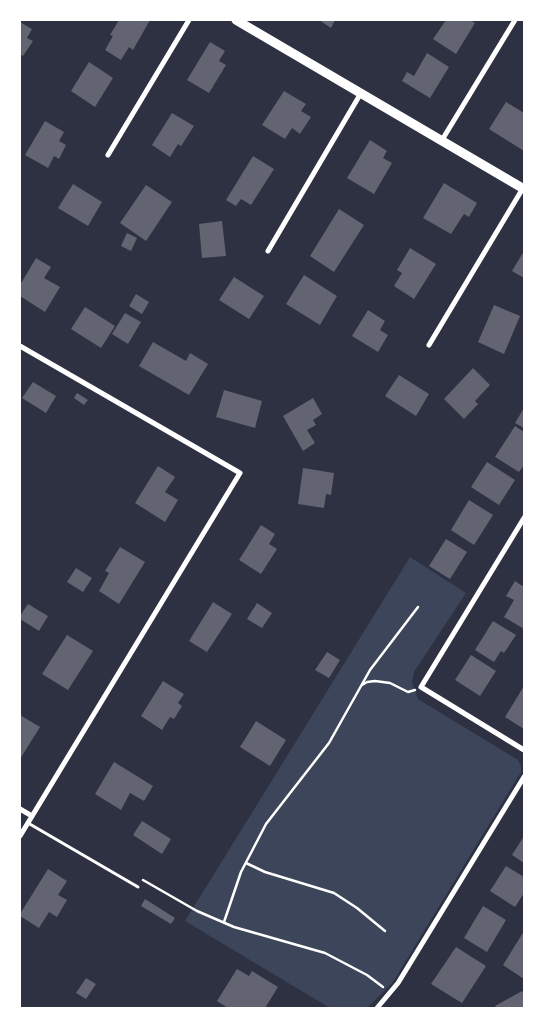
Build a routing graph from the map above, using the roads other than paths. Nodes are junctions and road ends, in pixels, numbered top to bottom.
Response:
1 (188, 20) edge
2 (236, 20) edge
3 (515, 20) edge
4 (362, 93) junction
5 (442, 140) junction
6 (108, 155) dead end
7 (523, 188) edge
8 (268, 251) dead end
9 (430, 345) dead end
10 (20, 346) edge
11 (524, 518) edge
12 (524, 750) edge
13 (524, 777) edge
14 (20, 809) edge
15 (32, 816) junction
16 (28, 822) junction
17 (20, 836) edge
18 (138, 887) dead end
19 (377, 1008) edge

1 - 6 street
2 - 4 street
3 - 5 street
4 - 5 street
4 - 8 street
5 - 7 street
7 - 9 street
10 - 15 street
11 - 12 street
13 - 19 street
14 - 15 street
15 - 16 street
16 - 17 street
16 - 18 lane

